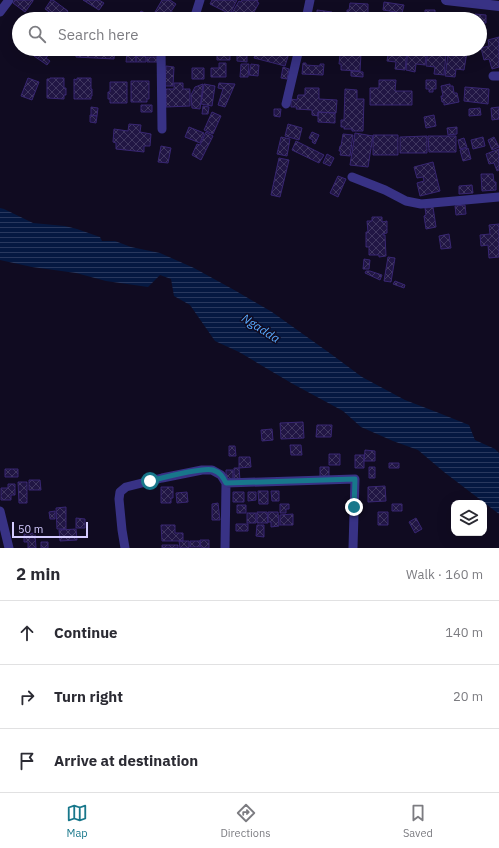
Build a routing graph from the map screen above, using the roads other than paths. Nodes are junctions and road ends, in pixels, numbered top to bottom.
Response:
1 (9, 0) edge
2 (200, 0) edge
3 (310, 0) edge
4 (446, 0) edge
5 (499, 6) edge
6 (0, 12) edge
7 (196, 12) edge
8 (307, 12) edge
9 (161, 56) edge
10 (297, 56) edge
11 (286, 104) dead end
12 (162, 129) dead end
13 (352, 177) dead end
14 (499, 197) edge
15 (226, 483) junction
16 (0, 511) edge
17 (9, 548) edge
18 (125, 548) edge
19 (225, 548) edge
20 (353, 548) edge

1 - 6 street
2 - 7 street
3 - 8 street
4 - 5 street
9 - 12 street
10 - 11 street
13 - 14 street
15 - 18 street
15 - 19 street
15 - 20 street
16 - 17 street

